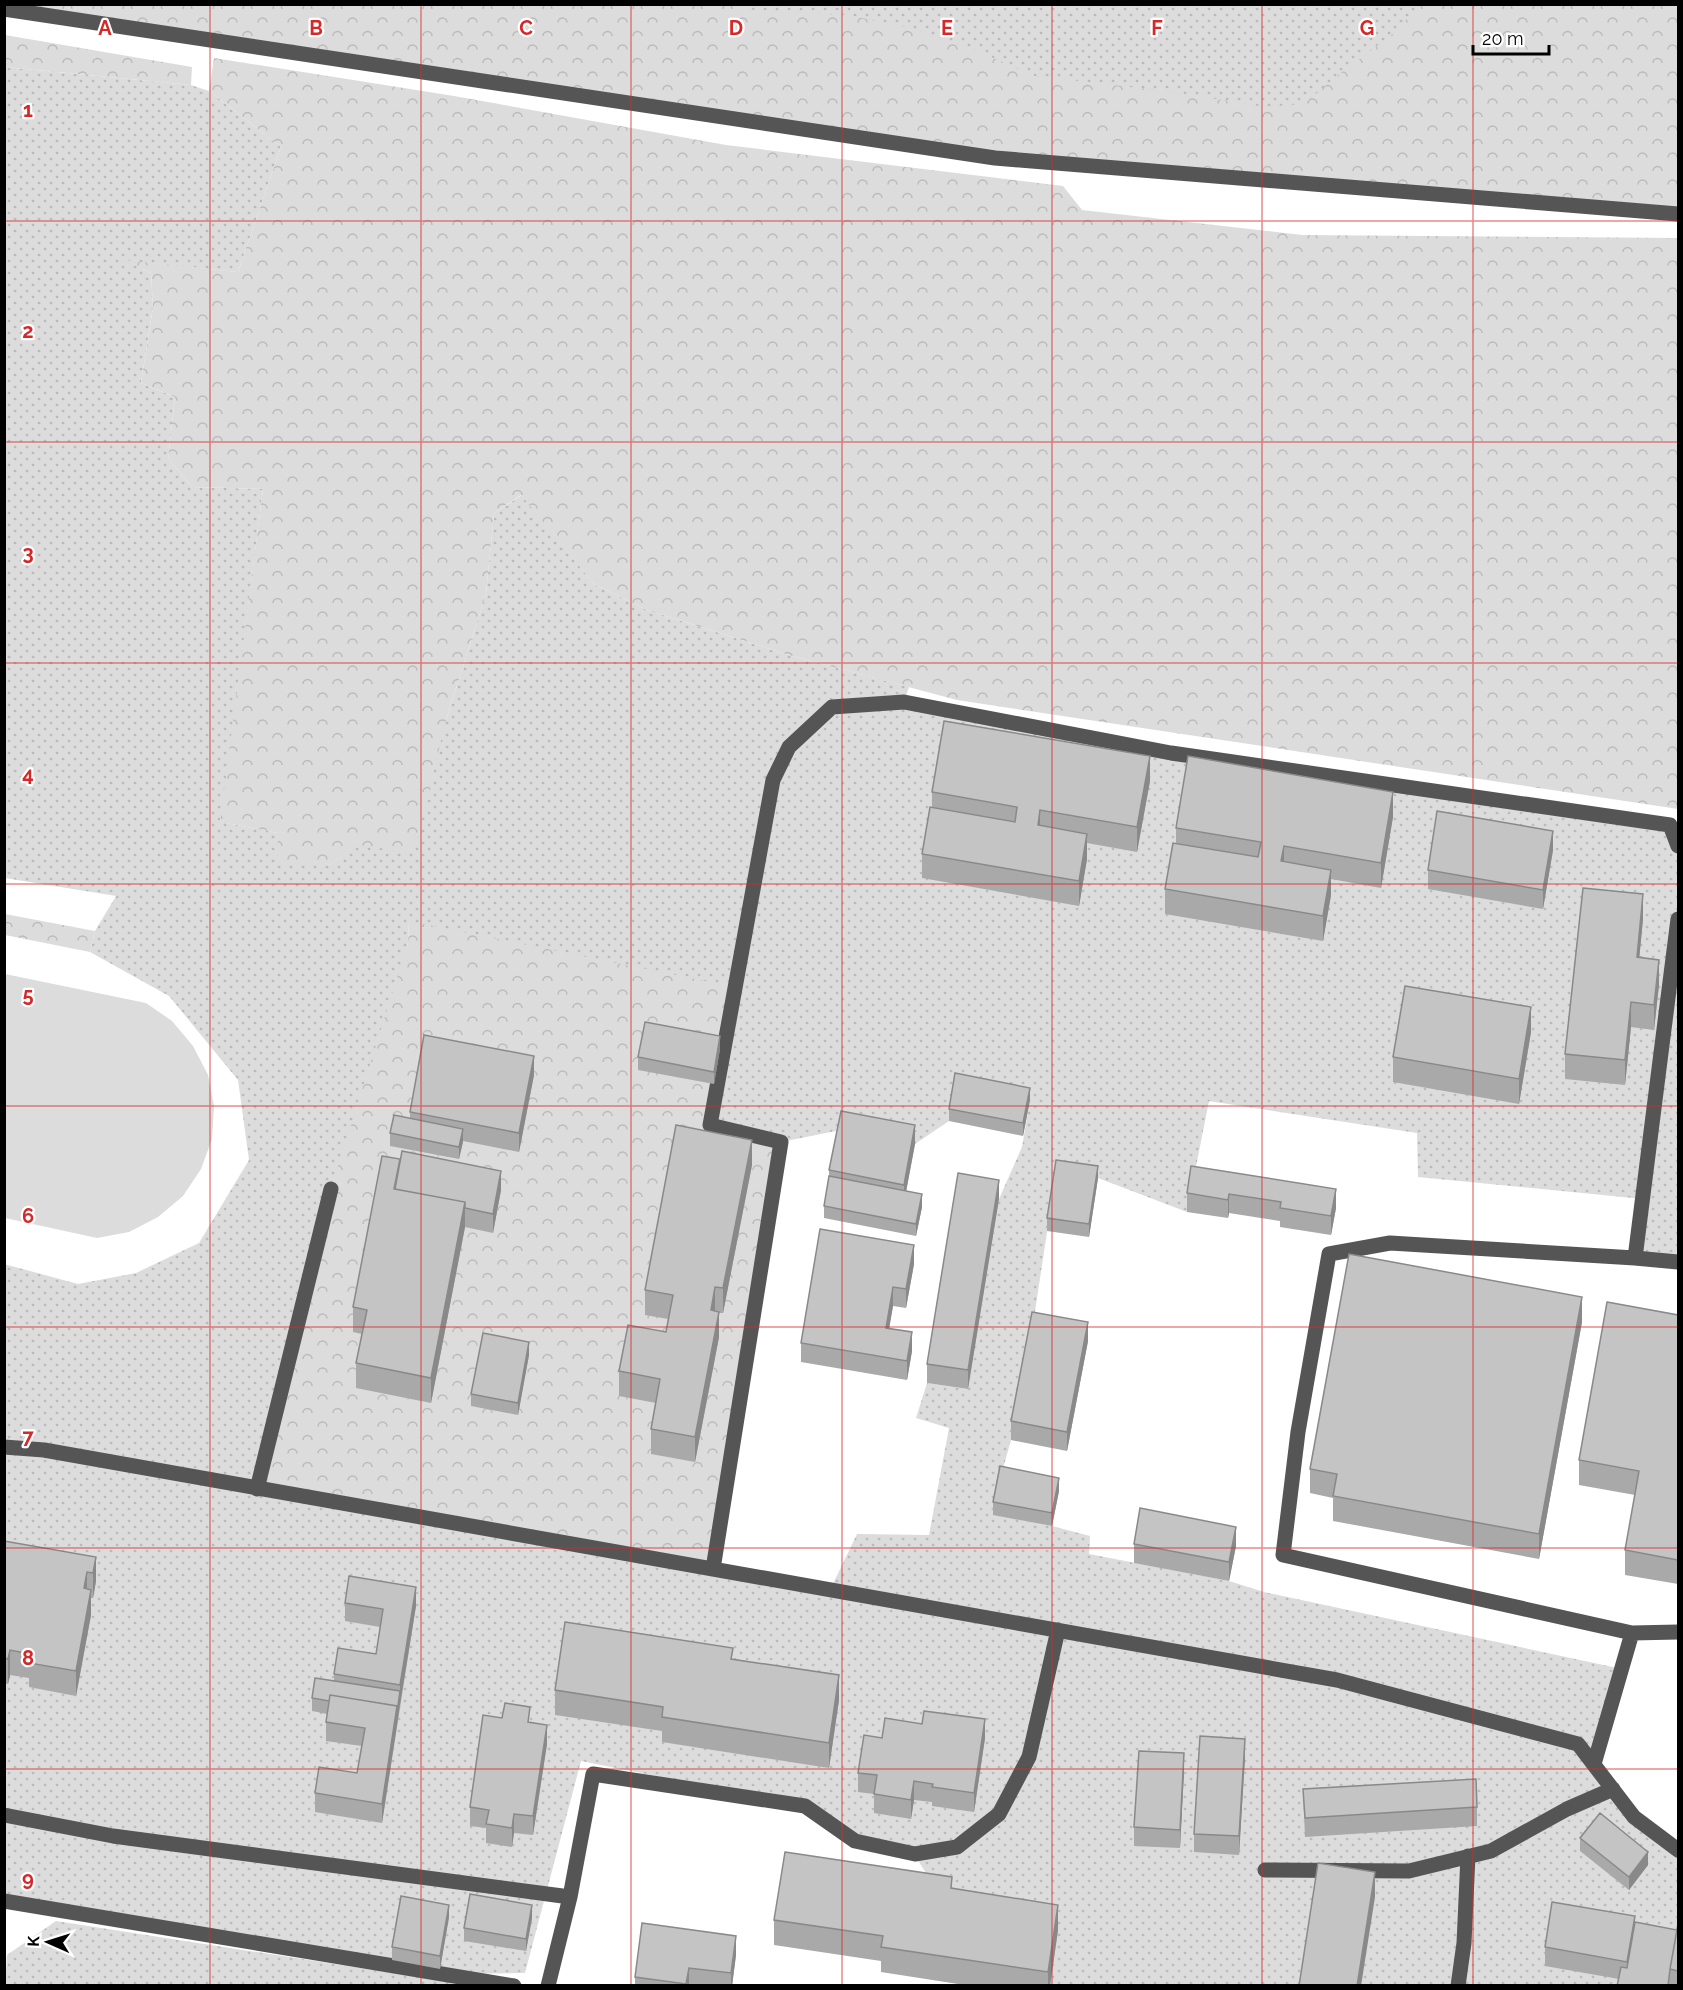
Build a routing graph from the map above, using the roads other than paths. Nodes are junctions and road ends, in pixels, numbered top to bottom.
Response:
1 (4, 9) edge
2 (1678, 214) edge
3 (1674, 825) edge
4 (1678, 846) edge
5 (1678, 919) edge
6 (332, 1189) dead end
7 (1635, 1258) junction
8 (1678, 1262) edge
9 (4, 1447) edge
10 (257, 1489) junction
11 (713, 1569) junction
12 (1058, 1630) junction
13 (1678, 1632) edge
14 (1632, 1633) junction
15 (1594, 1764) junction
16 (1613, 1789) junction
17 (4, 1815) edge
18 (1678, 1850) edge
19 (1468, 1856) junction
20 (1265, 1870) dead end
21 (570, 1897) junction
22 (4, 1901) edge
23 (514, 1986) edge
24 (548, 1986) edge
25 (1458, 1986) edge

1 - 2 lane
3 - 4 lane
3 - 11 lane
5 - 7 lane
6 - 10 lane
7 - 8 lane
7 - 14 lane
9 - 10 lane
10 - 11 lane
11 - 12 lane
12 - 15 lane
12 - 21 lane
13 - 14 lane
14 - 15 lane
15 - 16 lane
16 - 18 lane
16 - 19 lane
17 - 21 lane
19 - 20 lane
19 - 25 lane
21 - 24 lane
22 - 23 lane

